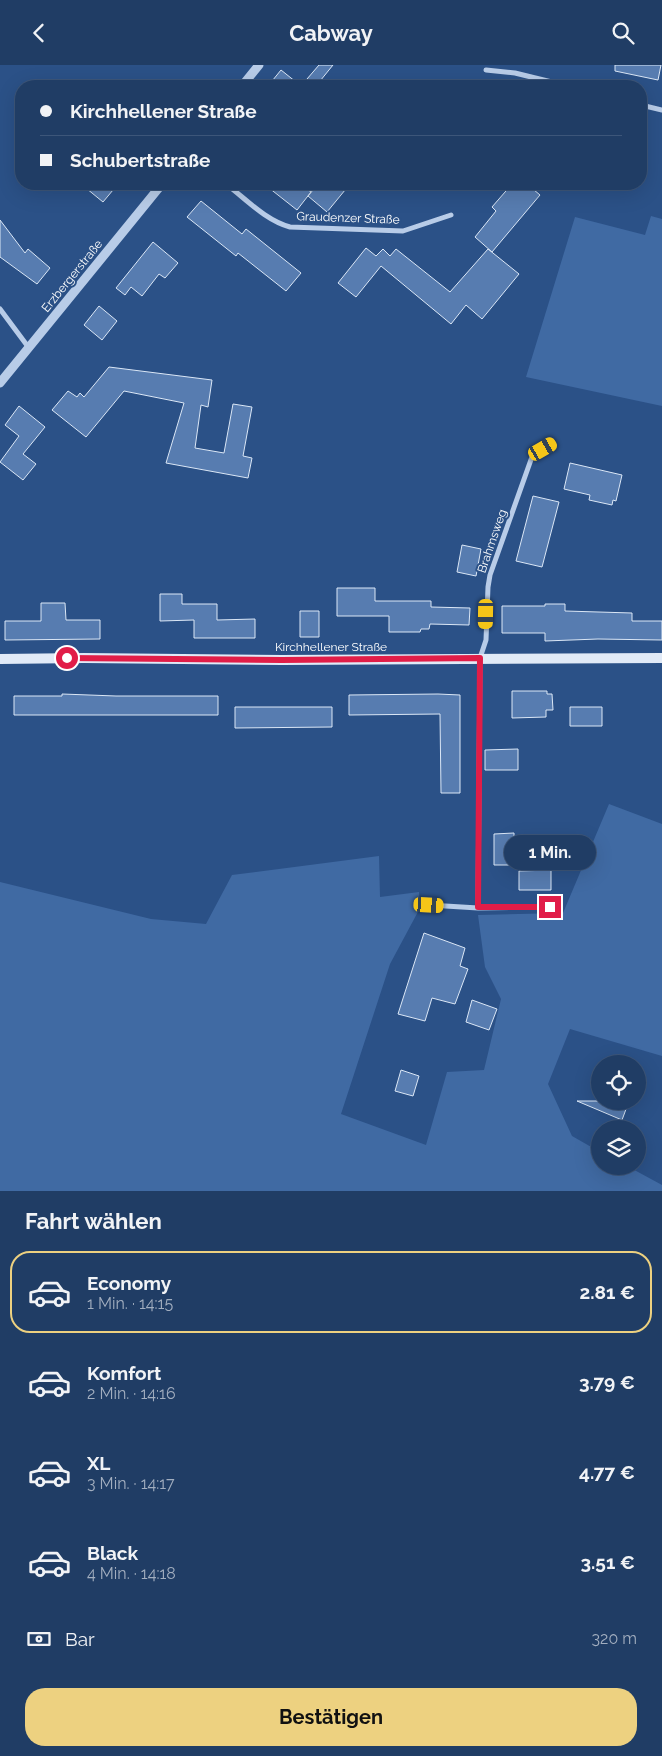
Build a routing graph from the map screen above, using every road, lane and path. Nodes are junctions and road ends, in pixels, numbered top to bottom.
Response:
1 (259, 65) edge
2 (486, 71) dead end
3 (247, 80) edge
4 (544, 80) edge
5 (647, 106) edge
6 (662, 110) edge
7 (157, 190) edge
8 (234, 190) edge
9 (451, 215) dead end
10 (0, 309) edge
11 (29, 348) junction
12 (0, 383) edge
13 (552, 443) dead end
14 (480, 658) junction
15 (662, 658) edge
16 (0, 659) edge
17 (429, 905) dead end
18 (478, 907) junction
19 (550, 907) dead end

1 - 3 street
2 - 4 street
5 - 6 street
7 - 11 street, Erzbergerstraße
8 - 9 street, Graudenzer Straße
10 - 11 street
11 - 12 street, Erzbergerstraße
13 - 14 street, Brahmsweg
14 - 15 main road, Kirchhellener Straße
14 - 16 main road, Kirchhellener Straße
14 - 18 street, Brahmsweg
17 - 18 street
18 - 19 street

